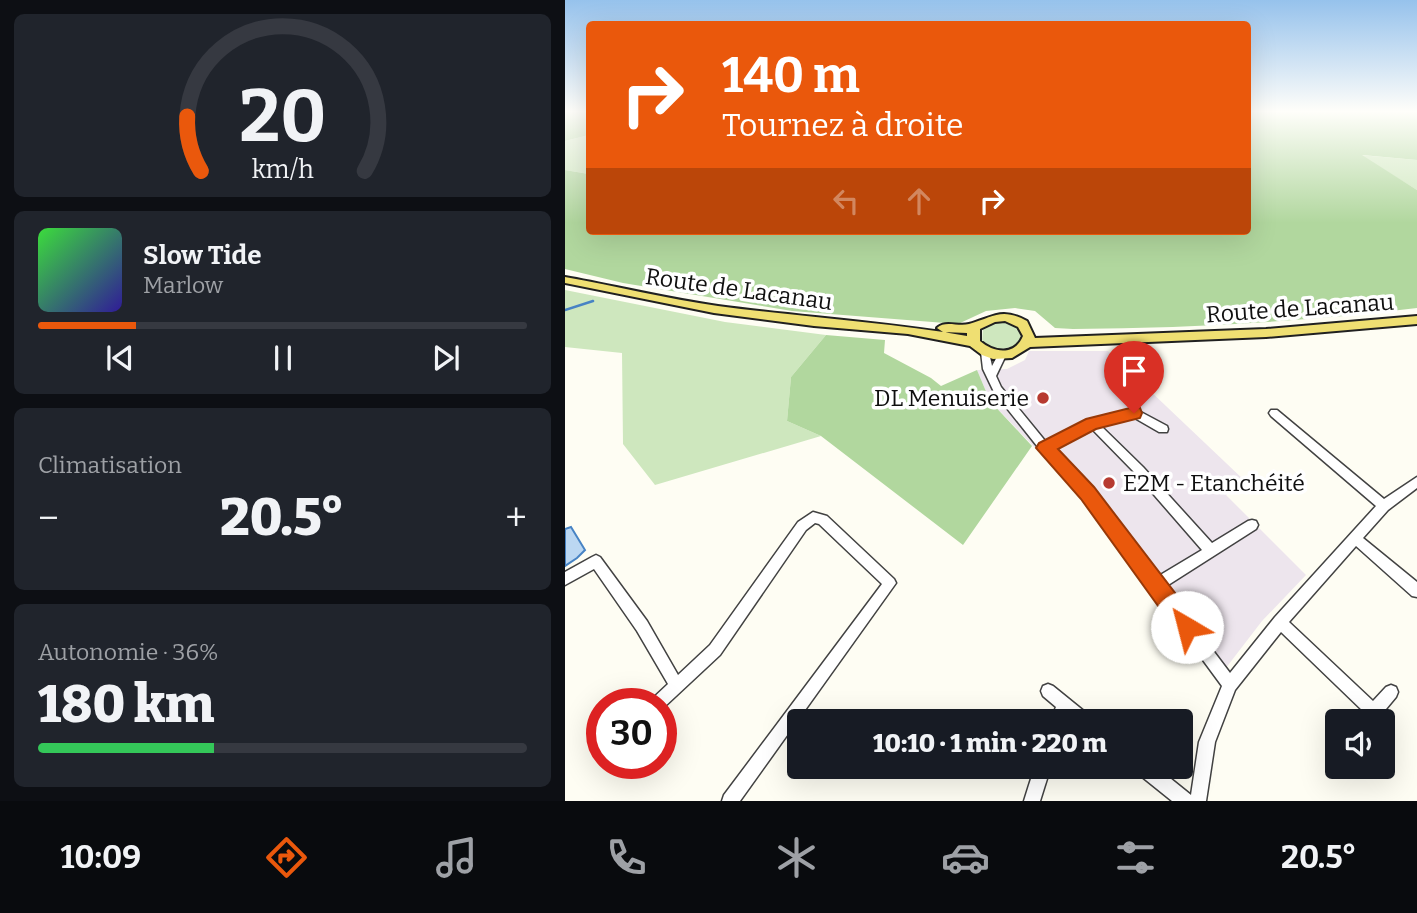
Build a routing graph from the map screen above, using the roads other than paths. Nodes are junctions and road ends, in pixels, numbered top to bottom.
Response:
1 (565, 280) edge
2 (1417, 320) edge
3 (976, 326) junction
4 (1027, 328) junction
5 (909, 330) junction
6 (1102, 339) junction
7 (974, 342) junction
8 (1027, 343) junction
9 (985, 352) junction
10 (1002, 355) junction
11 (992, 374) junction
12 (1274, 413) dead end
13 (1092, 423) junction
14 (1163, 429) dead end
15 (1045, 448) junction
16 (1417, 482) edge
17 (1384, 506) junction
18 (1252, 525) dead end
19 (1356, 539) junction
20 (1210, 551) junction
21 (565, 579) edge
22 (1156, 585) junction
23 (1417, 591) edge
24 (1280, 622) junction
25 (1230, 685) junction
26 (678, 686) junction
27 (676, 688) edge
28 (1048, 691) dead end
29 (1391, 692) dead end
30 (1064, 704) junction
31 (1062, 709) edge
32 (1070, 709) edge
33 (1363, 709) edge
34 (1376, 709) edge
35 (1039, 779) edge
36 (1158, 779) edge
37 (730, 801) edge
38 (1032, 801) edge
39 (1185, 801) edge
40 (1198, 801) edge

1 - 5 main road, Route de Lacanau
2 - 6 main road, Route de Lacanau
3 - 4 main road
3 - 5 main road
3 - 7 main road
4 - 6 main road
4 - 8 main road
5 - 7 main road
6 - 8 main road
7 - 9 main road
8 - 10 main road
9 - 10 main road
9 - 11 street
10 - 11 street
11 - 15 street
12 - 17 street
13 - 14 street
13 - 15 street
13 - 20 street
15 - 22 street
16 - 17 street
17 - 19 street
18 - 20 street
19 - 23 street
19 - 24 street
20 - 22 street
21 - 26 street
22 - 25 street
24 - 25 street
24 - 33 street
25 - 40 street
26 - 27 street
26 - 37 street
28 - 30 street
29 - 34 street
30 - 31 street
30 - 32 street
35 - 38 street
36 - 39 street

